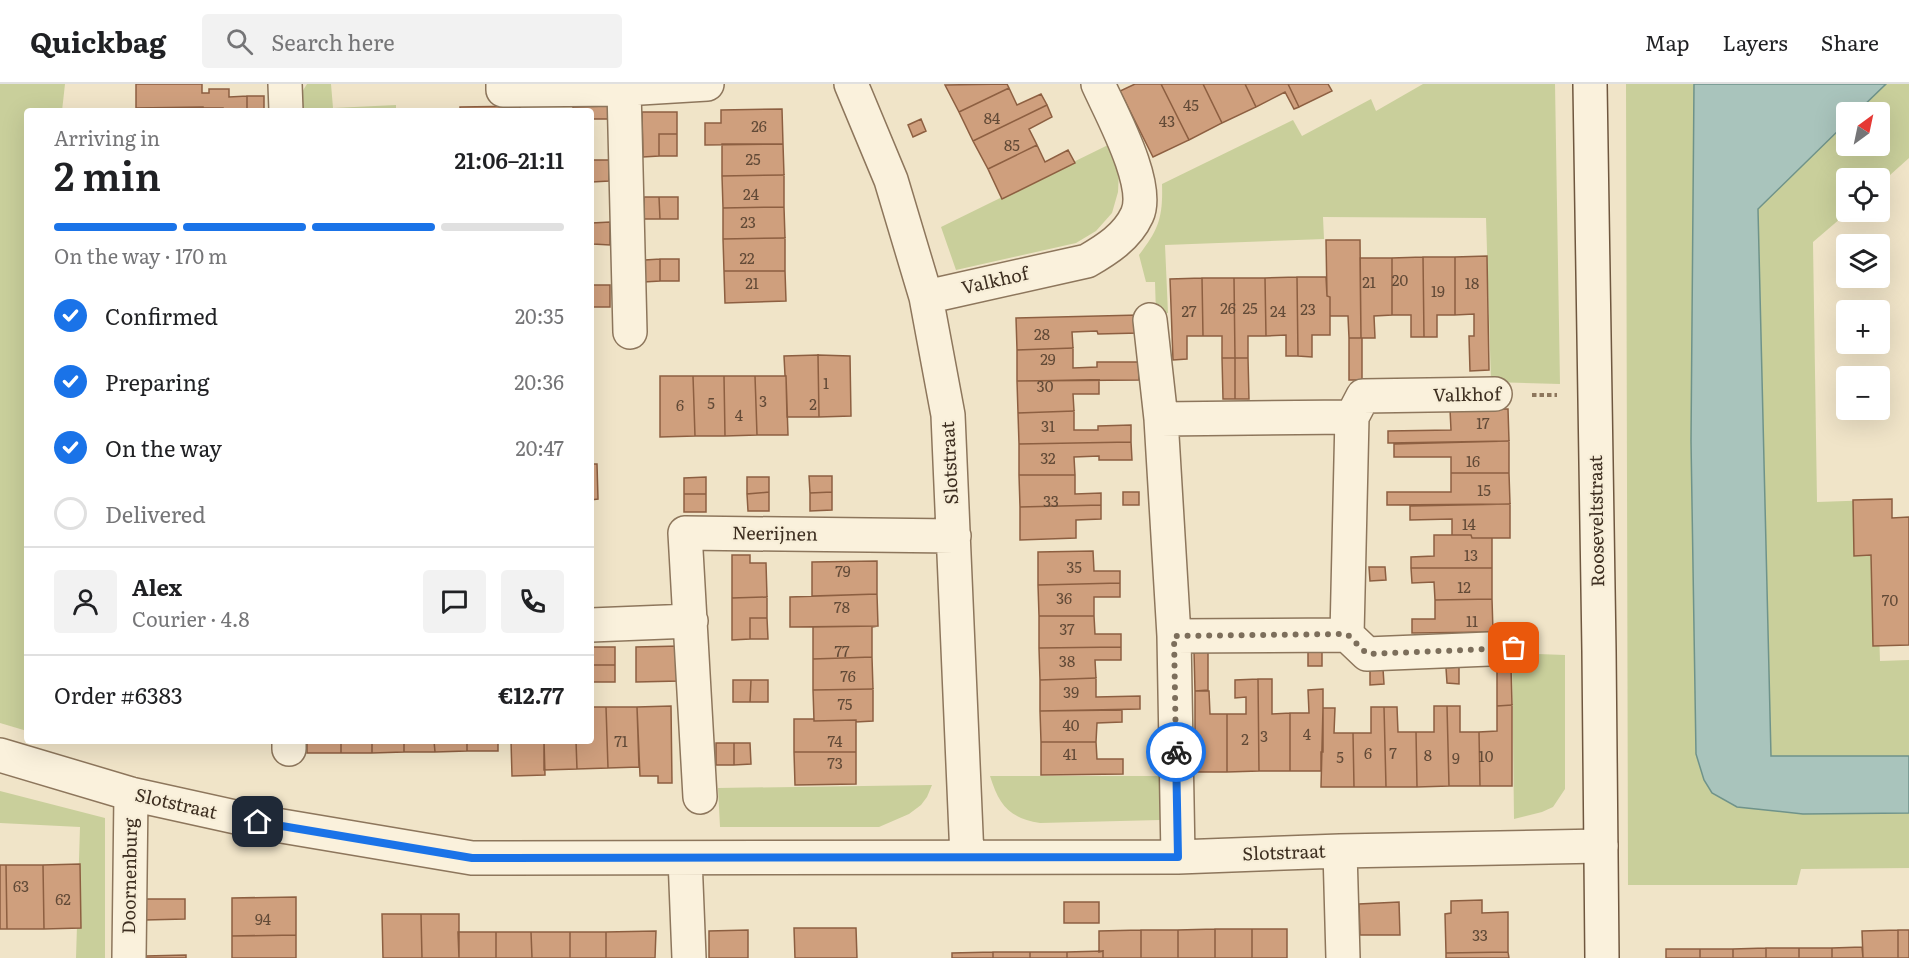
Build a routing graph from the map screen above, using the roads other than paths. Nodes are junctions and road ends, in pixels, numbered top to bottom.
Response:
1 (285, 84) edge
2 (502, 84) edge
3 (707, 84) edge
4 (851, 84) edge
5 (1098, 84) edge
6 (1590, 84) edge
7 (624, 89) junction
8 (286, 108) edge
9 (926, 297) junction
10 (1150, 320) dead end
11 (630, 332) dead end
12 (1495, 394) road end
13 (1352, 417) junction
14 (1161, 419) junction
15 (954, 536) junction
16 (691, 621) junction
17 (594, 625) edge
18 (1347, 634) junction
19 (1174, 636) junction
20 (1514, 648) dead end
21 (0, 754) edge
22 (131, 795) junction
23 (700, 797) dead end
24 (1601, 846) junction
25 (1340, 851) junction
26 (967, 857) junction
27 (1178, 857) junction
28 (685, 858) junction
29 (129, 958) edge
30 (689, 958) edge
31 (1343, 958) edge
32 (1602, 958) edge

1 - 8 street
2 - 7 street
3 - 7 street
4 - 9 street, Slotstraat
5 - 9 street, Valkhof
6 - 24 street, Rooseveltstraat
7 - 11 street
9 - 15 street, Slotstraat
10 - 14 street
12 - 13 street, Valkhof
13 - 14 street
13 - 18 street
14 - 19 street
15 - 16 street, Neerijnen
15 - 26 street, Slotstraat
16 - 17 street
16 - 23 street, Neerijnen
18 - 19 street
18 - 20 street
19 - 27 street
21 - 22 street, Slotstraat
22 - 28 street, Slotstraat
22 - 29 street, Doornenburg
24 - 25 street, Slotstraat
24 - 32 street, Rooseveltstraat
25 - 27 street, Slotstraat
25 - 31 street
26 - 27 street, Slotstraat
26 - 28 street, Slotstraat
28 - 30 street

